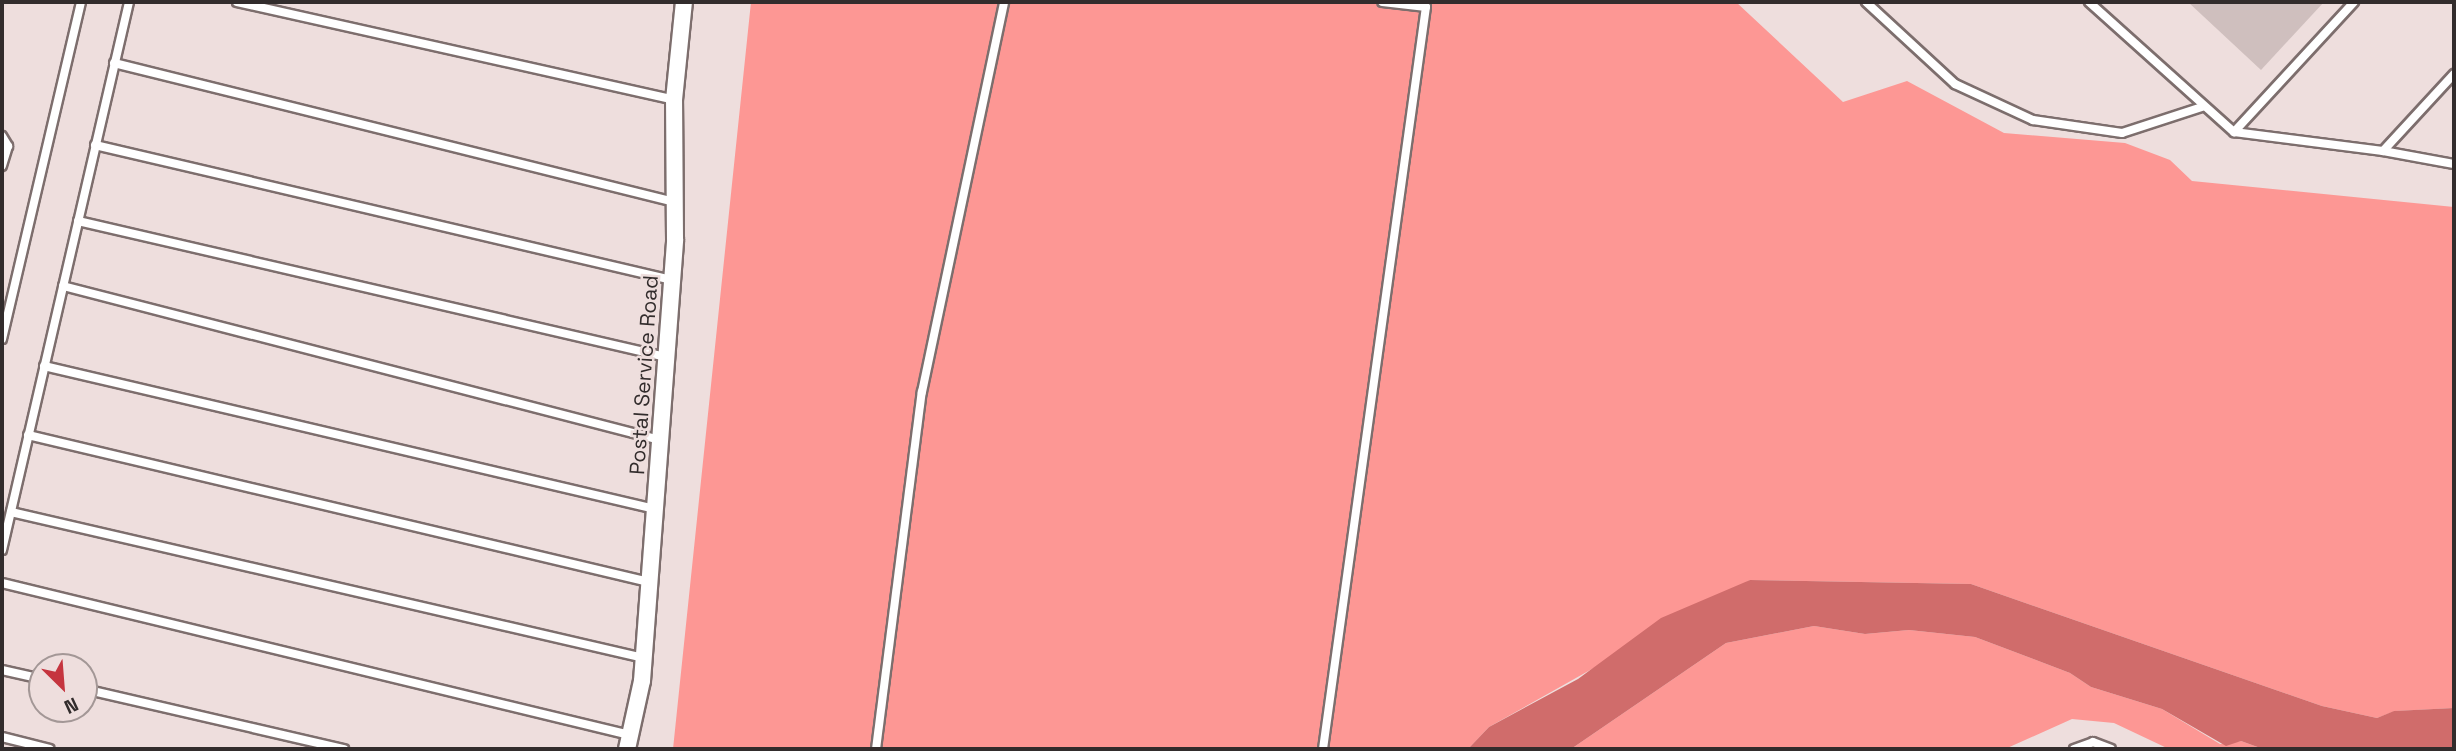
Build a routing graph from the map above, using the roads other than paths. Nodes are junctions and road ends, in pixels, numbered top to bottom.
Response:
1 (81, 2) edge
2 (129, 2) edge
3 (237, 2) edge
4 (684, 2) edge
5 (1004, 2) edge
6 (1382, 2) edge
7 (1866, 2) edge
8 (2089, 2) edge
9 (2354, 2) edge
10 (114, 63) junction
11 (2454, 74) edge
12 (674, 100) junction
13 (2202, 107) junction
14 (2234, 132) junction
15 (2, 135) edge
16 (96, 145) junction
17 (2383, 151) junction
18 (2454, 164) edge
19 (2, 166) edge
20 (675, 202) junction
21 (78, 221) junction
22 (672, 280) junction
23 (63, 286) junction
24 (2, 334) edge
25 (666, 357) junction
26 (44, 366) junction
27 (29, 435) junction
28 (660, 440) junction
29 (655, 509) junction
30 (11, 512) junction
31 (2, 550) edge
32 (649, 582) junction
33 (2, 583) edge
34 (644, 658) junction
35 (2, 670) edge
36 (28, 676) edge
37 (98, 692) edge
38 (2, 737) edge
39 (629, 742) edge
40 (50, 749) edge
41 (344, 749) edge
42 (876, 749) edge
43 (1323, 749) edge
44 (2074, 749) edge
45 (2111, 749) edge

1 - 24 lane
2 - 10 lane
3 - 12 lane
4 - 12 street, Postal Service Road
5 - 42 lane
6 - 43 lane
7 - 13 lane
8 - 13 lane
9 - 14 lane
10 - 16 lane
10 - 20 lane
11 - 17 lane
12 - 20 street, Postal Service Road
13 - 14 lane
14 - 17 lane
15 - 19 lane
16 - 21 lane
16 - 22 lane
17 - 18 lane
20 - 22 street, Postal Service Road
21 - 23 lane
21 - 25 lane
22 - 25 street, Postal Service Road
23 - 26 lane
23 - 28 lane
25 - 28 street, Postal Service Road
26 - 27 lane
26 - 29 lane
27 - 30 lane
27 - 32 lane
28 - 29 street, Postal Service Road
29 - 32 street, Postal Service Road
30 - 31 lane
30 - 34 lane
32 - 34 street, Postal Service Road
33 - 39 lane
34 - 39 street, Postal Service Road
35 - 36 lane
37 - 41 lane
38 - 40 lane
44 - 45 lane

